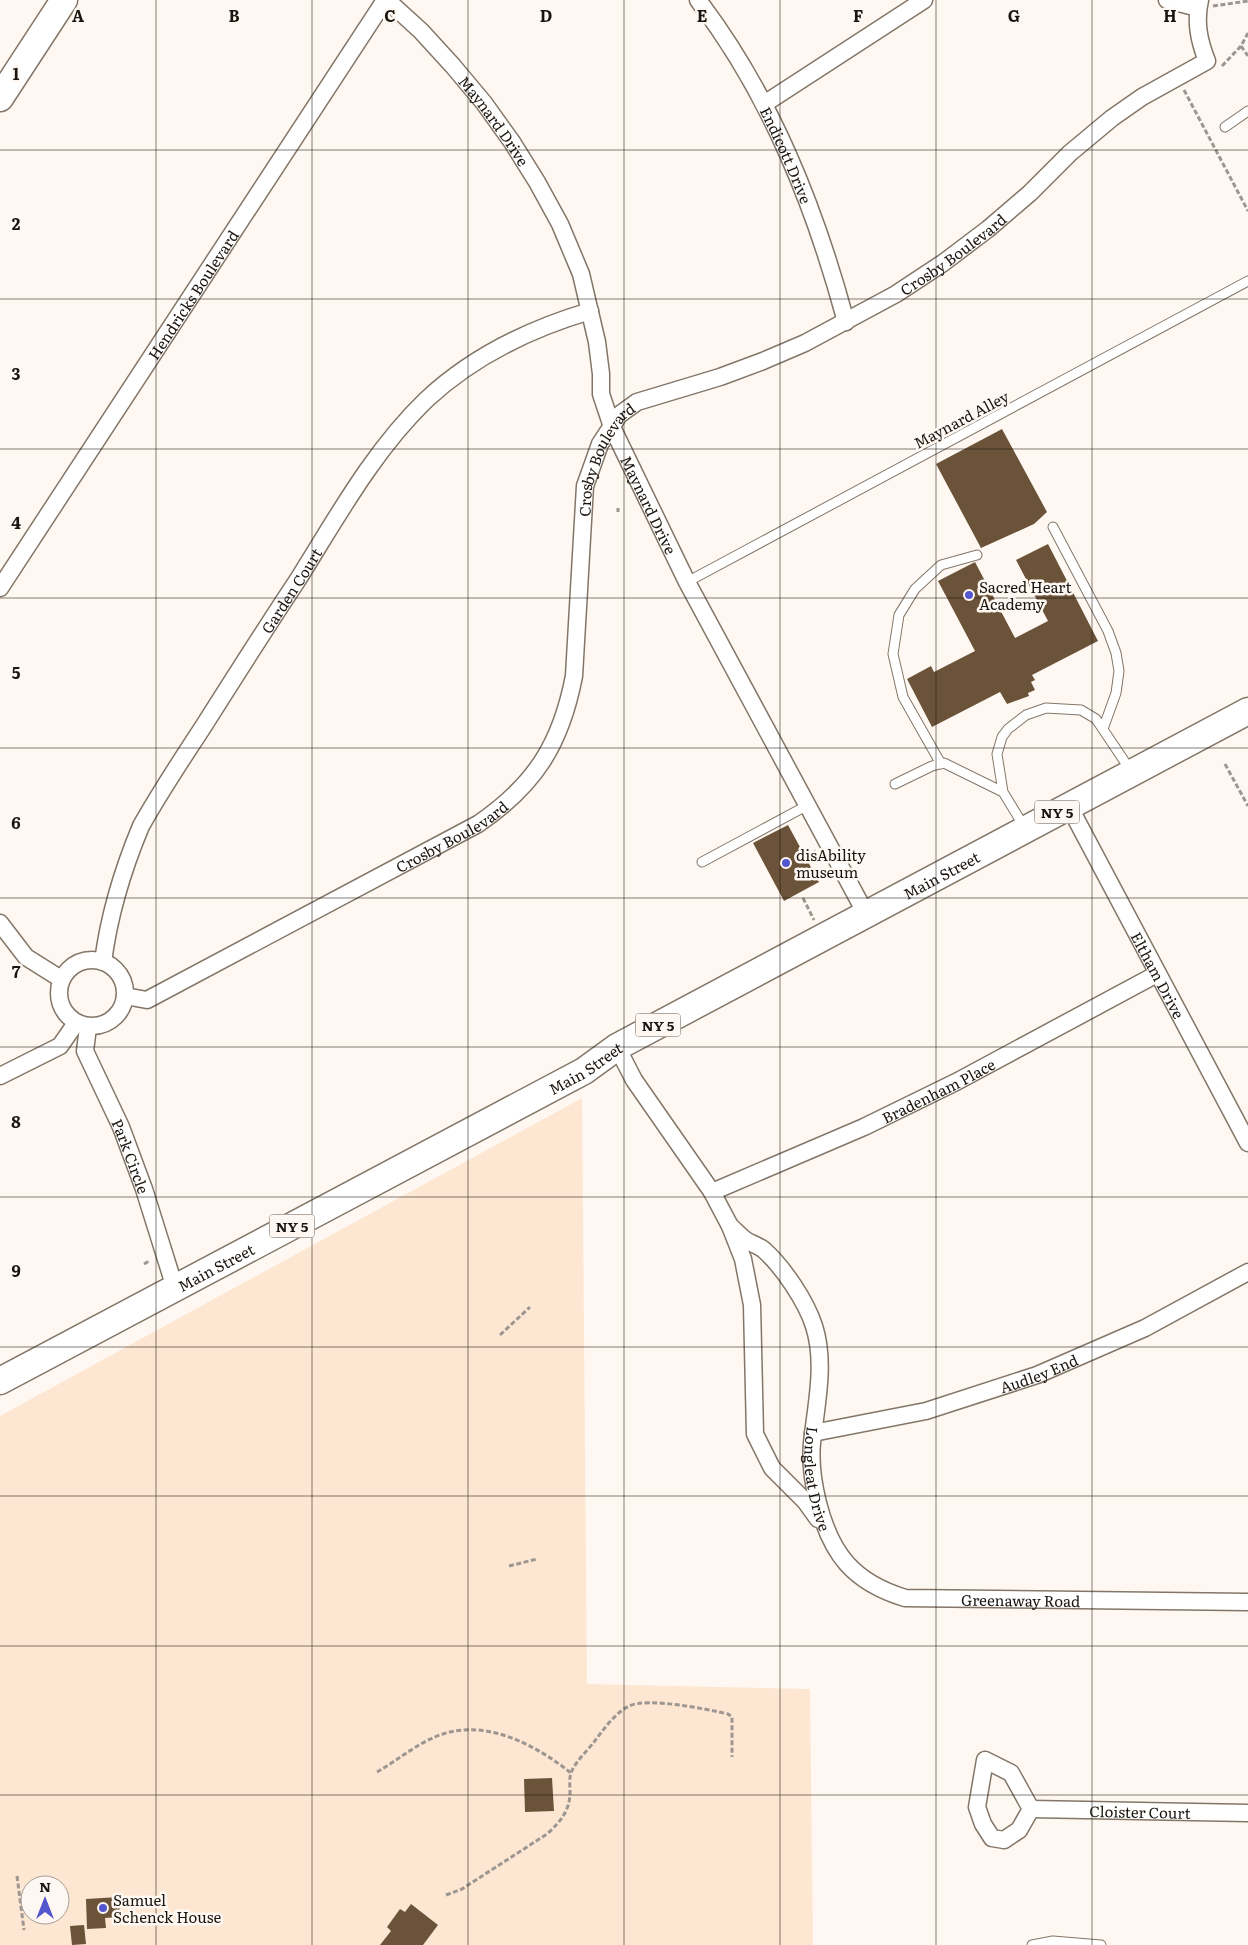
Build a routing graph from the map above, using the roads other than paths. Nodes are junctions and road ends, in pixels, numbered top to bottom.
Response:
1 (64, 0) edge
2 (386, 0) edge
3 (698, 0) edge
4 (924, 0) edge
5 (1167, 0) edge
6 (1199, 4) edge
7 (0, 98) edge
8 (764, 104) junction
9 (1248, 110) edge
10 (1226, 127) dead end
11 (1248, 281) edge
12 (590, 311) junction
13 (846, 322) junction
14 (612, 427) junction
15 (1053, 527) dead end
16 (977, 555) dead end
17 (687, 582) junction
18 (0, 588) edge
19 (1248, 711) edge
20 (1102, 729) junction
21 (941, 764) junction
22 (1132, 772) junction
23 (895, 784) dead end
24 (1003, 792) junction
25 (808, 805) junction
26 (1069, 806) junction
27 (1026, 829) junction
28 (702, 862) dead end
29 (866, 914) junction
30 (0, 923) edge
31 (103, 962) junction
32 (1157, 974) junction
33 (61, 979) junction
34 (125, 996) junction
35 (82, 1025) junction
36 (617, 1047) junction
37 (0, 1076) edge
38 (1248, 1143) edge
39 (712, 1192) junction
40 (730, 1226) junction
41 (1248, 1272) edge
42 (175, 1288) junction
43 (0, 1381) edge
44 (813, 1433) junction
45 (824, 1527) junction
46 (1248, 1602) edge
47 (1030, 1809) junction
48 (1248, 1813) edge
49 (1032, 1945) edge
50 (1101, 1945) edge

1 - 7 main road
2 - 12 street, Maynard Drive
2 - 18 street, Hendricks Boulevard
3 - 8 street, Endicott Drive
4 - 8 street
5 - 6 street
6 - 13 street, Crosby Boulevard
8 - 13 street, Endicott Drive
9 - 10 lane
11 - 17 lane, Maynard Alley
12 - 14 street, Maynard Drive
12 - 31 street, Garden Court
13 - 14 street, Crosby Boulevard
14 - 17 street, Maynard Drive
14 - 34 street, Crosby Boulevard
15 - 20 lane
16 - 21 lane
17 - 25 street, Maynard Drive
19 - 22 main road, Main Street / NY 5
20 - 22 lane
20 - 24 lane
21 - 23 lane
21 - 24 lane
22 - 26 main road, Main Street / NY 5
24 - 27 lane
25 - 28 lane
25 - 29 street, Maynard Drive
26 - 27 main road, Main Street / NY 5
26 - 32 street, Eltham Drive
27 - 29 main road, Main Street / NY 5
29 - 36 main road, Main Street / NY 5
30 - 33 street
31 - 33 street
31 - 34 street
32 - 38 street, Eltham Drive
32 - 39 street, Bradenham Place
33 - 35 street
34 - 35 street
35 - 37 street
35 - 42 street, Park Circle
36 - 39 street, Longleat Drive
36 - 42 main road, Main Street / NY 5
39 - 40 street, Longleat Drive
40 - 44 street, Longleat Drive
40 - 45 street, Longleat Drive
41 - 44 street, Audley End
42 - 43 main road, Main Street / NY 5
44 - 45 street, Longleat Drive
45 - 46 street, Greenaway Road
47 - 47 street
47 - 48 street, Cloister Court
49 - 50 lane

